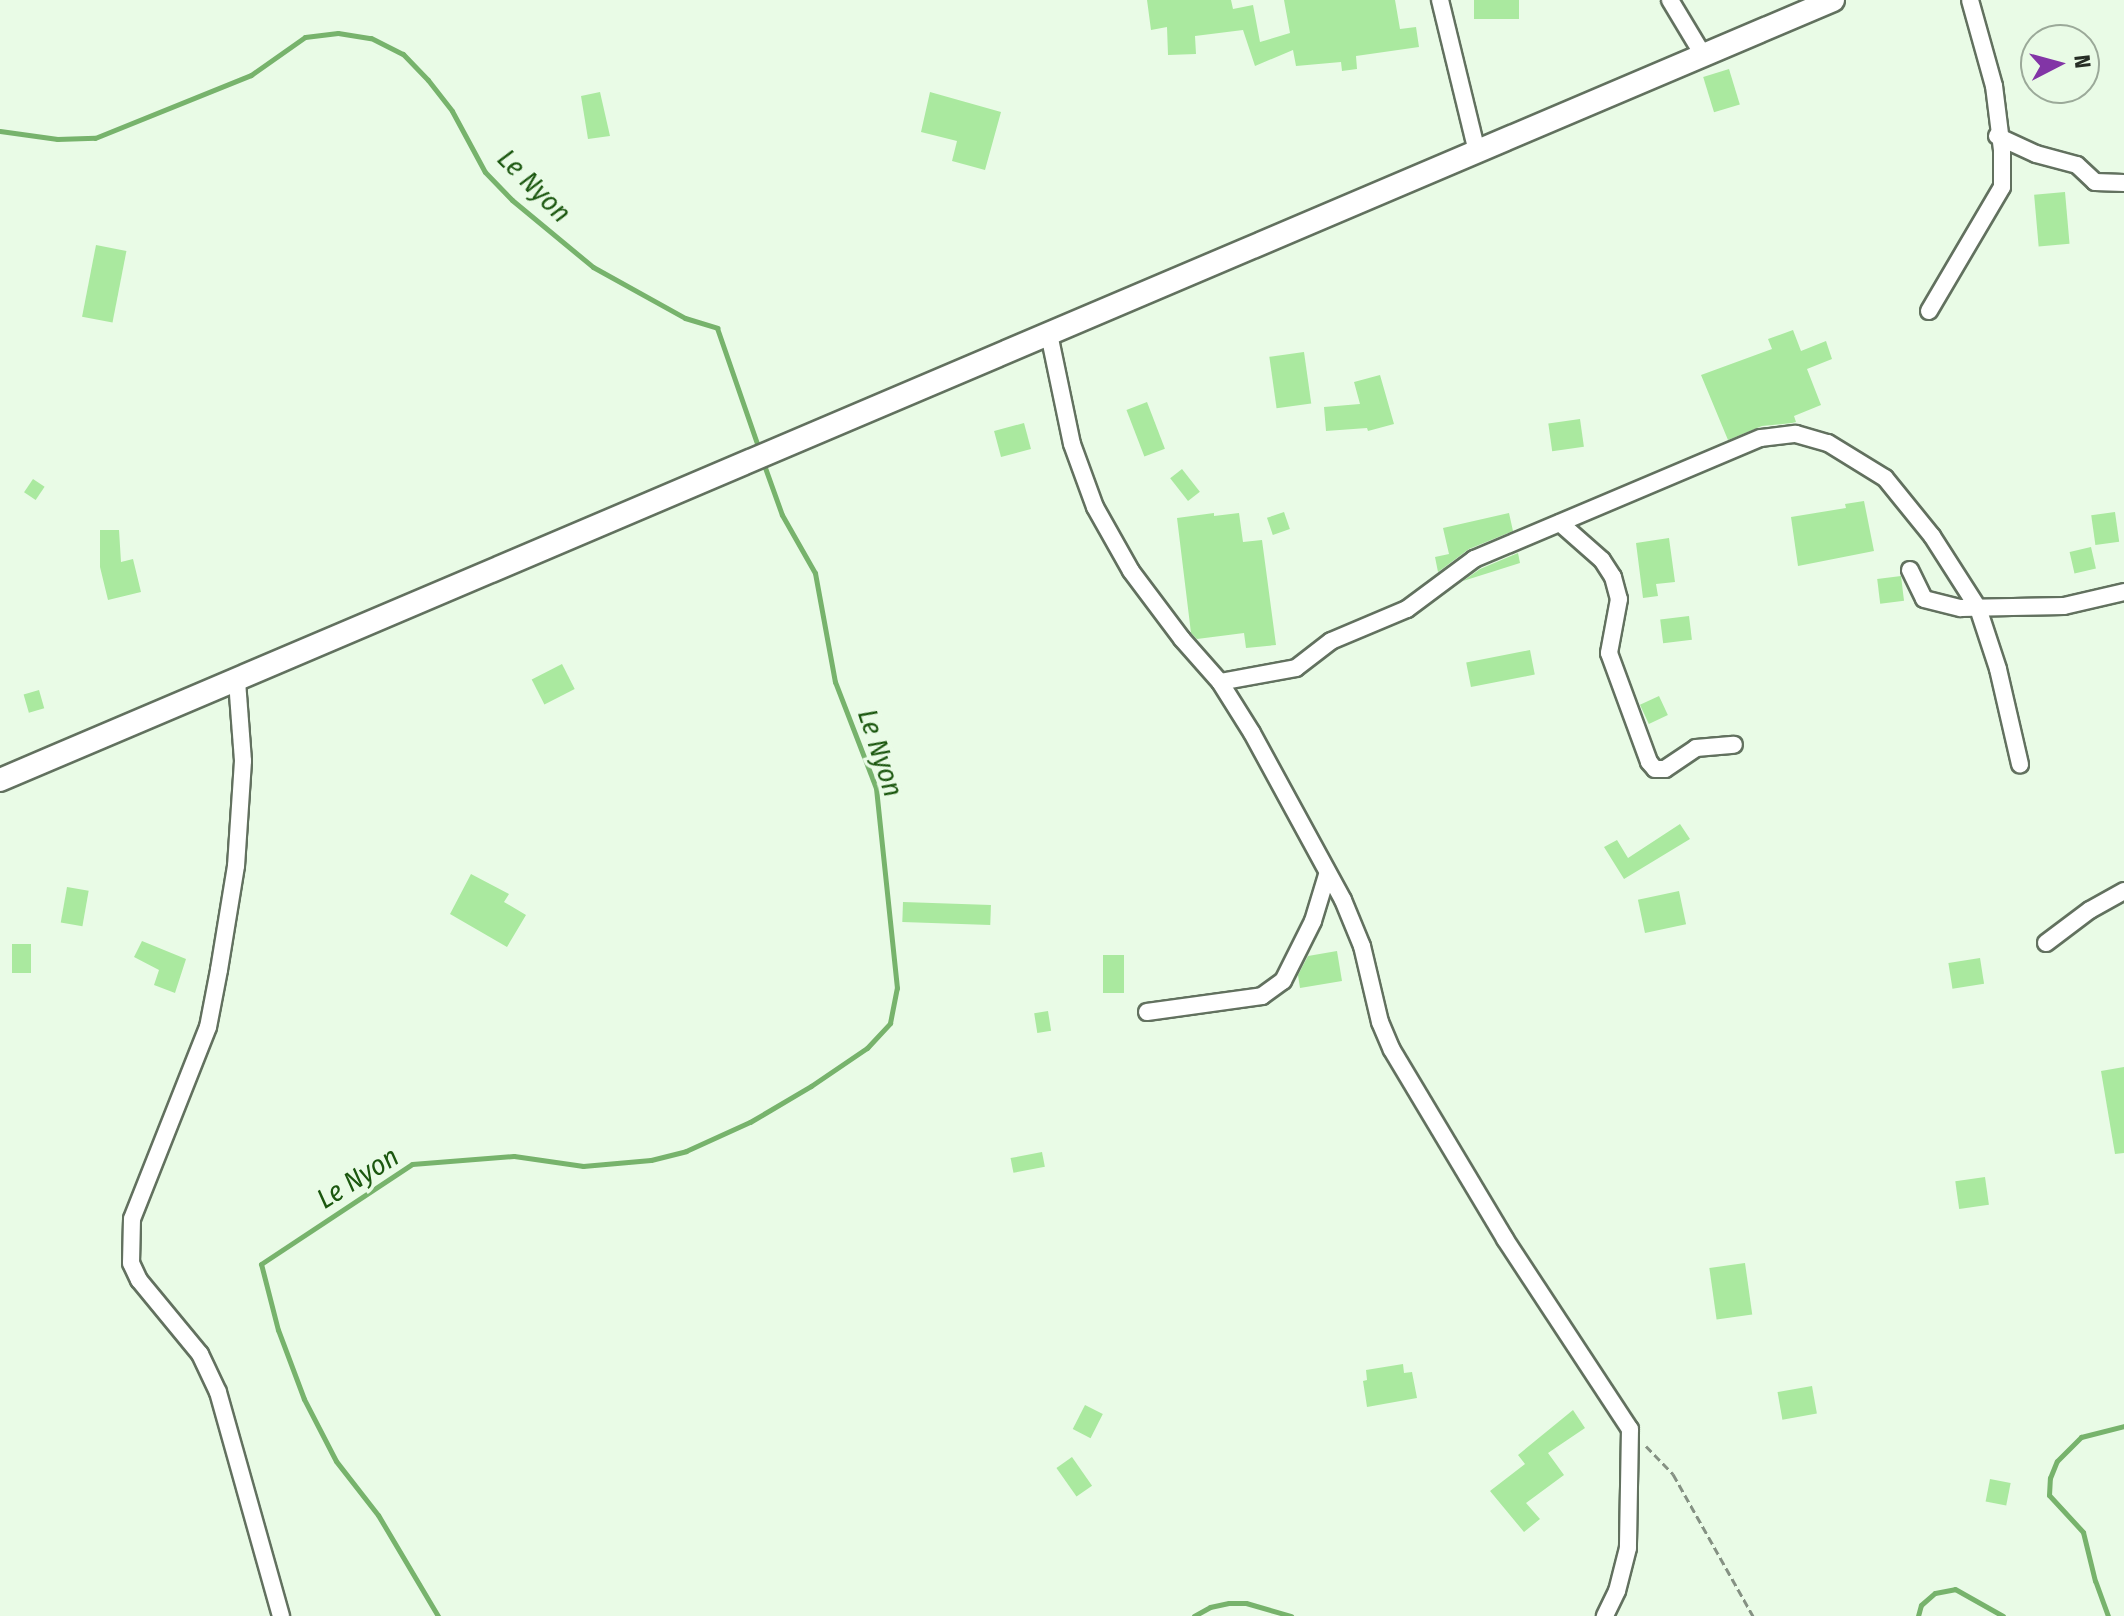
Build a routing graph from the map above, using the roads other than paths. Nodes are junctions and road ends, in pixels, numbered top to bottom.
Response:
1 (1440, 0) edge
2 (1670, 0) edge
3 (1833, 0) edge
4 (1970, 0) edge
5 (1703, 55) junction
6 (1997, 136) junction
7 (1477, 152) junction
8 (2124, 183) edge
9 (1929, 311) dead end
10 (1049, 334) junction
11 (1560, 523) junction
12 (1910, 570) dead end
13 (2124, 592) edge
14 (1978, 608) junction
15 (237, 681) junction
16 (1220, 682) junction
17 (1734, 745) dead end
18 (2020, 764) dead end
19 (0, 780) edge
20 (1327, 875) junction
21 (2124, 891) edge
22 (2046, 943) dead end
23 (1147, 1012) dead end
24 (281, 1616) edge
25 (1605, 1616) edge

1 - 7 street
2 - 5 street
3 - 5 main road
4 - 6 street
5 - 7 main road
6 - 8 street
6 - 9 street
7 - 10 main road
10 - 15 main road
10 - 16 street
11 - 14 street
11 - 16 street
11 - 17 street
12 - 14 street
13 - 14 street
14 - 18 street
15 - 19 main road
15 - 24 street
16 - 20 street
20 - 23 street
20 - 25 street
21 - 22 street

